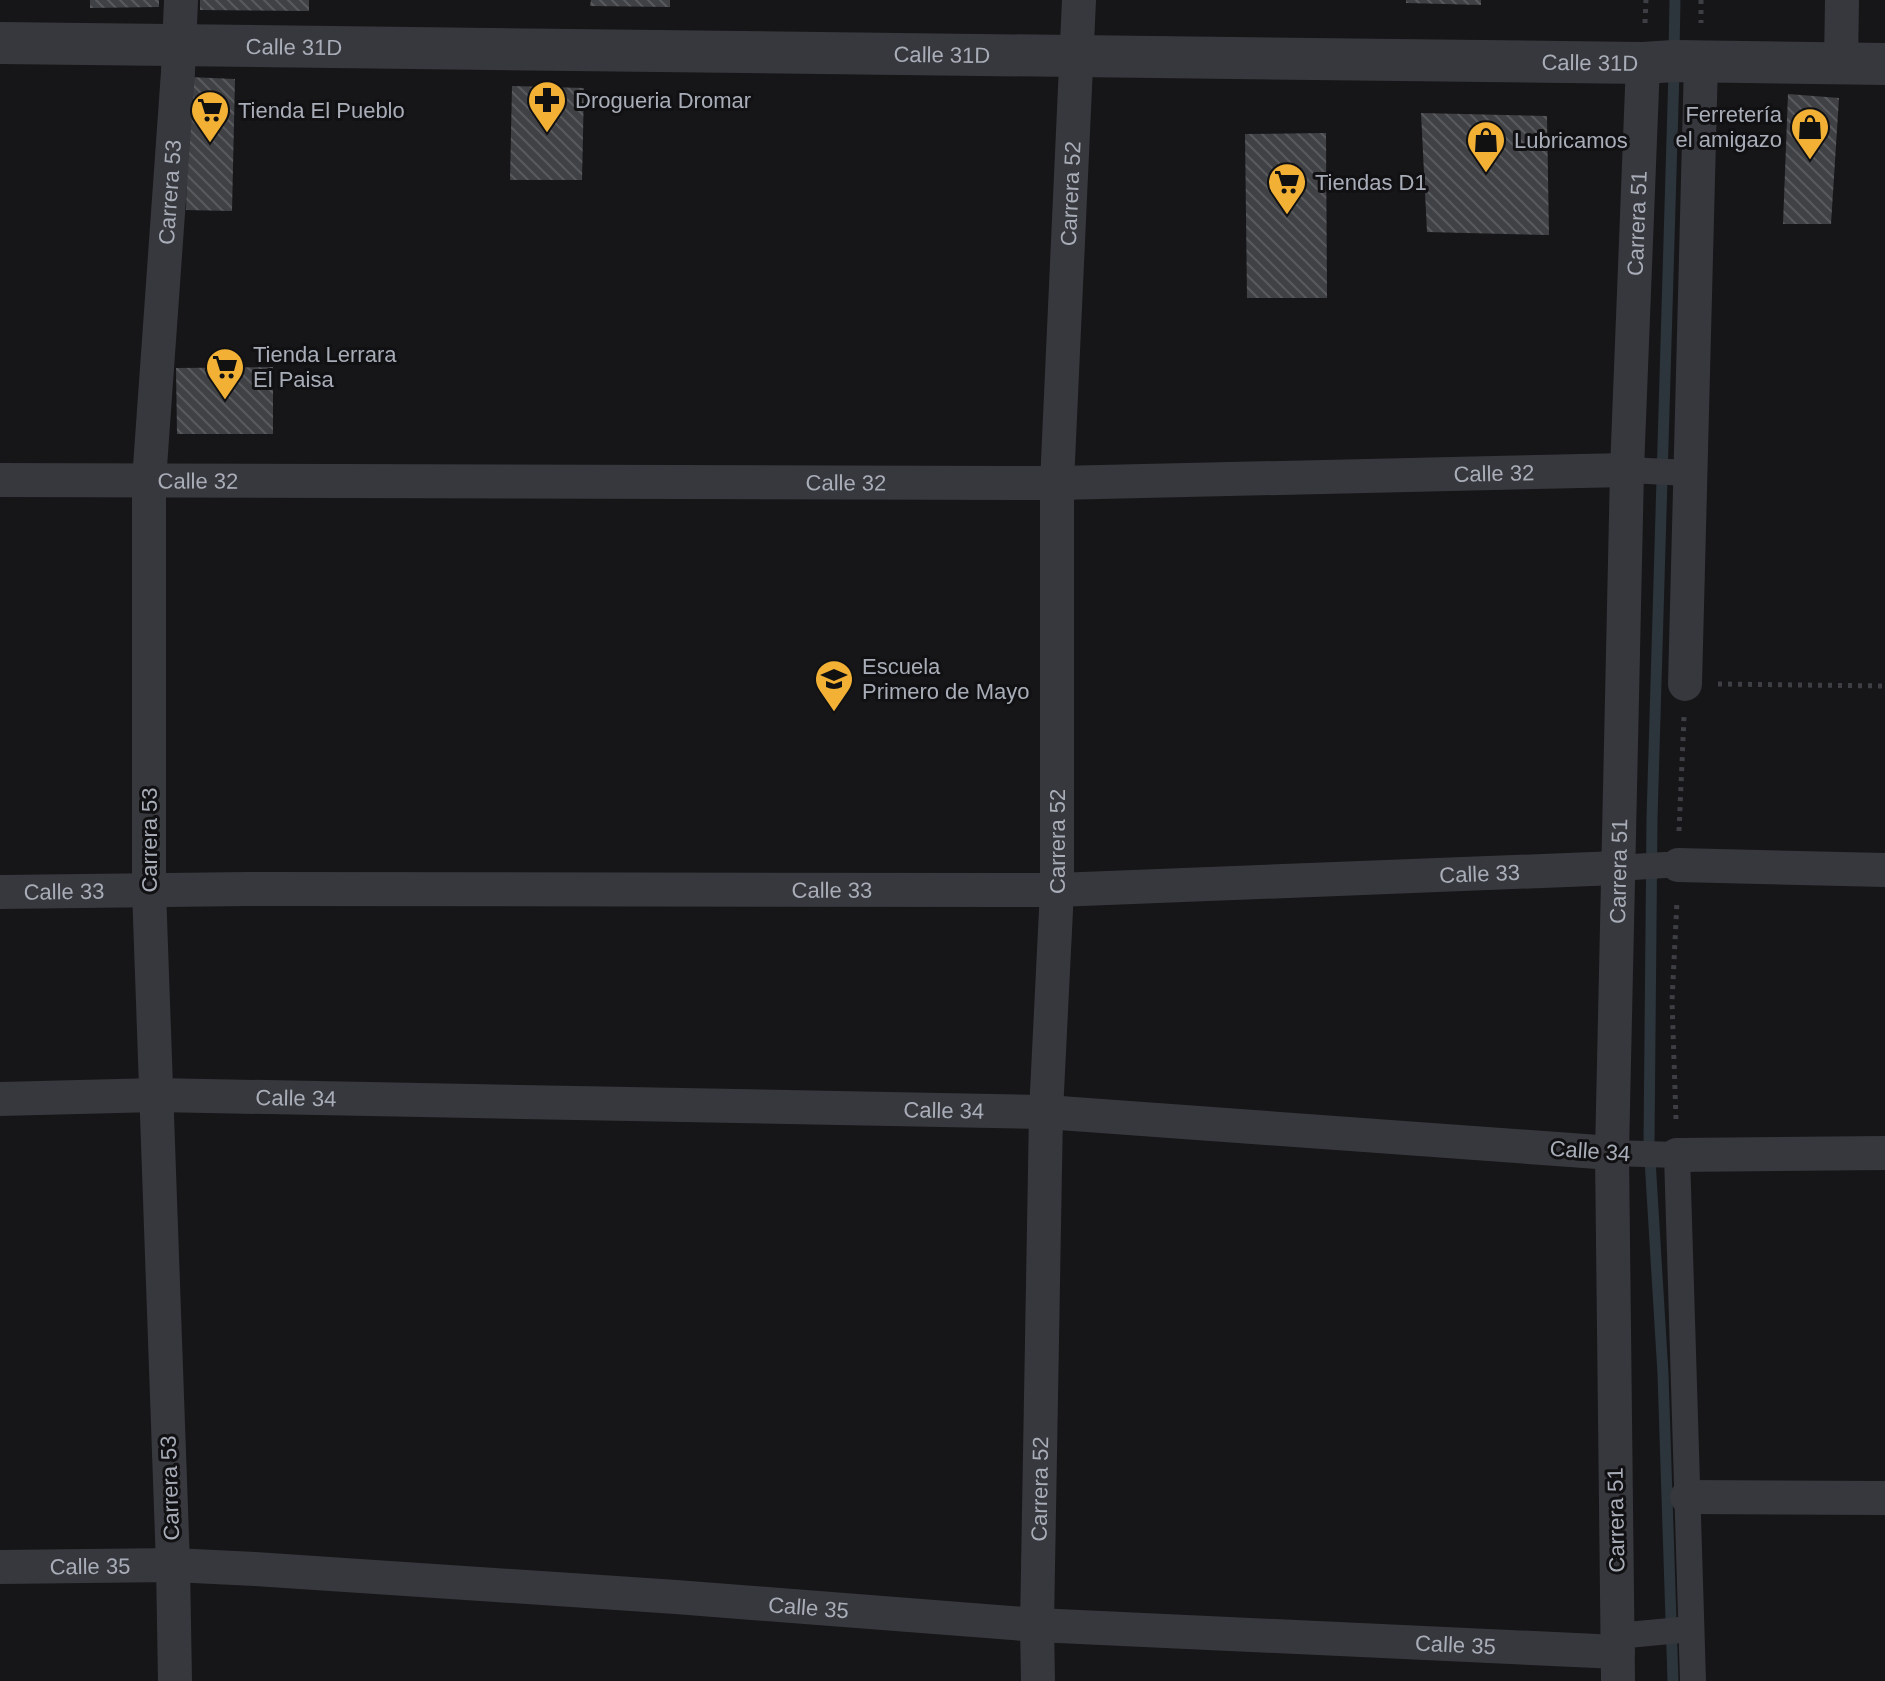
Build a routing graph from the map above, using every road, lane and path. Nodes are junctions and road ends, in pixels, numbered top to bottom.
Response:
1 (181, 0) edge
2 (1079, 0) edge
3 (1842, 0) edge
4 (0, 43) edge
5 (180, 45) junction
6 (1076, 56) junction
7 (1701, 62) junction
8 (1643, 63) junction
9 (1841, 63) junction
10 (1885, 64) edge
11 (1634, 470) junction
12 (1685, 473) junction
13 (0, 480) edge
14 (149, 481) junction
15 (1057, 483) junction
16 (1685, 684) junction
17 (1885, 686) edge
18 (1672, 865) junction
19 (1625, 868) junction
20 (1885, 870) edge
21 (149, 890) junction
22 (1057, 890) junction
23 (0, 892) edge
24 (157, 1095) junction
25 (0, 1099) edge
26 (1046, 1112) junction
27 (1621, 1153) junction
28 (1885, 1153) edge
29 (1671, 1155) junction
30 (1687, 1497) junction
31 (1885, 1498) edge
32 (173, 1565) junction
33 (0, 1567) edge
34 (1037, 1625) junction
35 (1685, 1629) junction
36 (1621, 1651) edge
37 (175, 1681) edge
38 (1038, 1681) edge
39 (1693, 1681) edge

1 - 5 street, Carrera 53
2 - 6 street, Carrera 52
3 - 9 street
4 - 5 street, Calle 31D
5 - 6 street, Calle 31D
5 - 14 street, Carrera 53
6 - 8 street, Calle 31D
6 - 15 street, Carrera 52
7 - 8 street, Calle 31D
7 - 9 street, Calle 31D
7 - 12 street
8 - 11 street, Carrera 51
9 - 10 street, Calle 31D
11 - 12 street, Calle 32
11 - 15 street, Calle 32
11 - 19 street, Carrera 51
12 - 16 street
13 - 14 street, Calle 32
14 - 15 street, Calle 32
14 - 21 street, Carrera 53
15 - 22 street, Carrera 52
16 - 17 path
16 - 18 path
18 - 19 street, Calle 33
18 - 20 street, Calle 33
18 - 29 path
19 - 22 street, Calle 33
19 - 27 street, Carrera 51
21 - 22 street, Calle 33
21 - 23 street, Calle 33
21 - 24 street, Carrera 53
22 - 26 street, Carrera 52
24 - 25 street, Calle 34
24 - 26 street, Calle 34
24 - 32 street, Carrera 53
26 - 27 street, Calle 34
26 - 34 street, Carrera 52
27 - 29 street, Calle 34
27 - 36 street, Carrera 51
28 - 29 street, Calle 34
29 - 30 street
30 - 31 street
30 - 35 street
32 - 33 street, Calle 35
32 - 34 street, Calle 35
32 - 37 street, Carrera 53
34 - 36 street, Calle 35
34 - 38 street, Carrera 52
35 - 36 street, Calle 35
35 - 39 street

